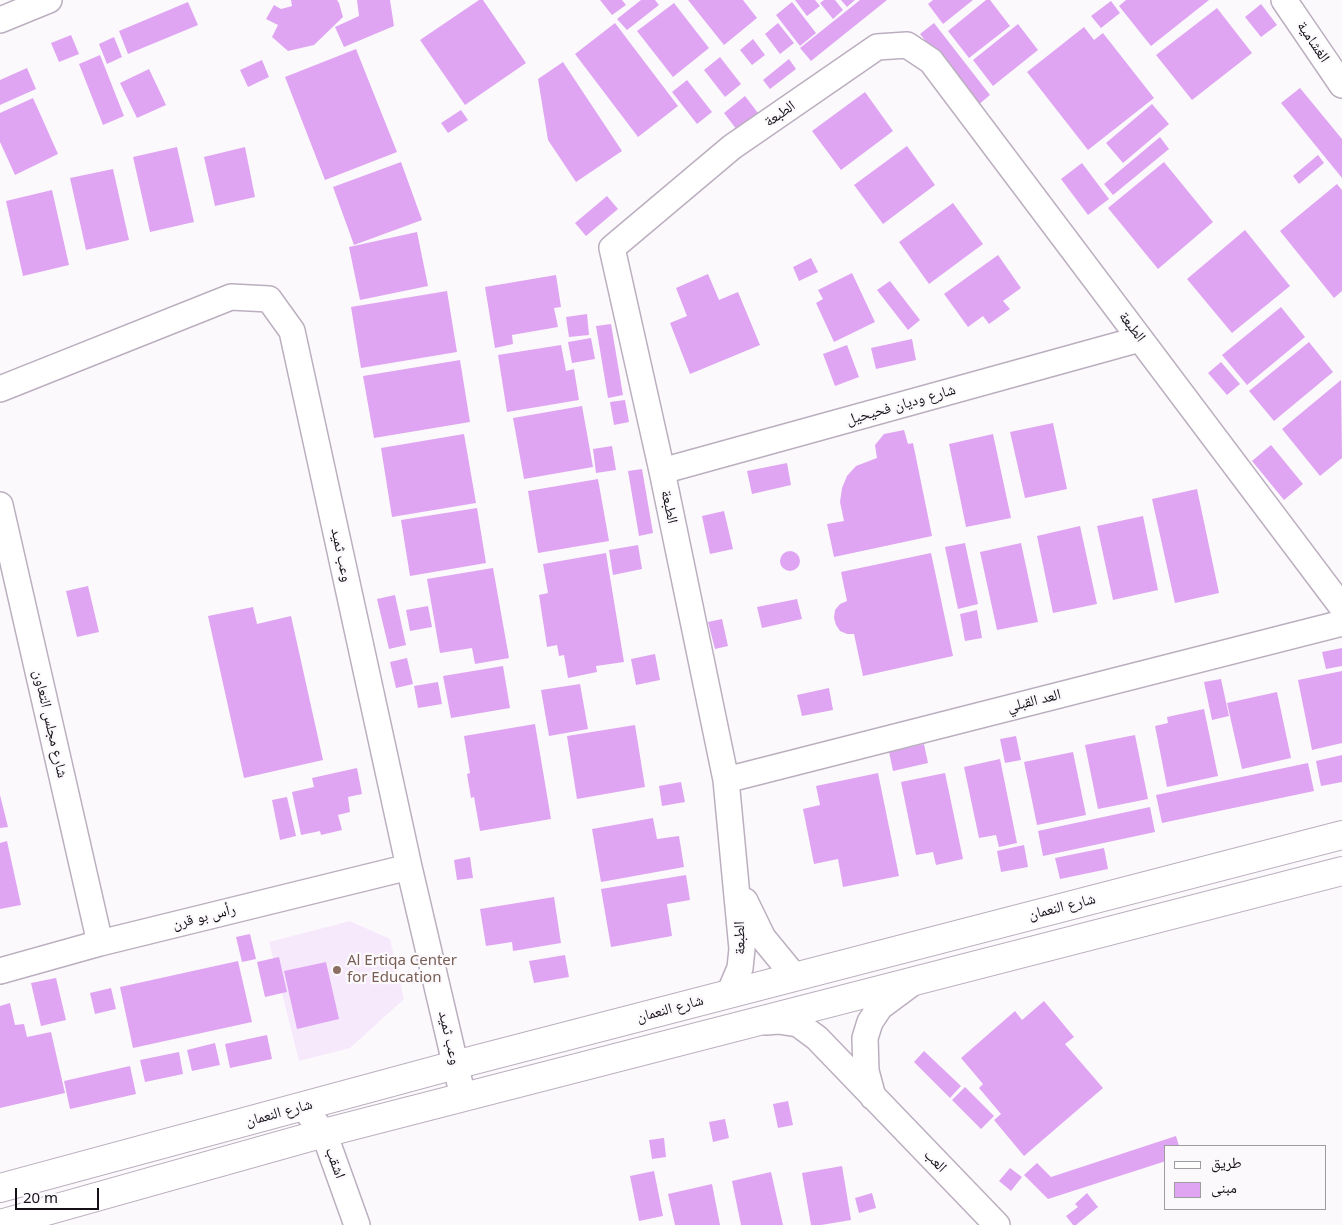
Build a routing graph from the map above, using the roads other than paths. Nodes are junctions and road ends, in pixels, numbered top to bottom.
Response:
1 (49, 0) edge
2 (1284, 0) edge
3 (0, 20) edge
4 (1340, 79) edge
5 (1140, 339) junction
6 (0, 390) edge
7 (662, 471) junction
8 (0, 505) edge
9 (1342, 607) edge
10 (1342, 623) edge
11 (726, 780) junction
12 (1342, 835) edge
13 (409, 867) junction
14 (1342, 871) edge
15 (736, 880) junction
16 (100, 943) junction
17 (0, 971) edge
18 (795, 977) junction
19 (911, 984) junction
20 (729, 994) junction
21 (753, 1022) junction
22 (455, 1066) junction
23 (463, 1097) junction
24 (873, 1097) junction
25 (303, 1107) junction
26 (324, 1133) junction
27 (0, 1188) edge
28 (0, 1224) edge
29 (357, 1225) edge
30 (997, 1225) edge

1 - 3 street
2 - 4 street, الغشامية
5 - 7 street, شارع وديان فحيحيل
5 - 7 street, الطبعة
5 - 9 street, الطبعة
6 - 13 street, وعب ثميد
7 - 11 street, الطبعة
8 - 16 street, شارع مجلس التعاون
10 - 11 street, العد القبلي
11 - 15 street, الطبعة
12 - 18 street, شارع النعمان
13 - 16 street, رأس بو قرن
13 - 22 street, وعب ثميد
14 - 19 street, شارع النعمان
15 - 18 street, الطبعة
15 - 20 street, الطبعة
16 - 17 street, رأس بو قرن
18 - 20 street, شارع النعمان
19 - 21 street, شارع النعمان
19 - 24 street, العب
20 - 22 street, شارع النعمان
21 - 23 street, شارع النعمان
21 - 24 street, العب
22 - 23 street, وعب ثميد
22 - 25 street, شارع النعمان
23 - 26 street, شارع النعمان
24 - 30 street, العب
25 - 26 street, اشقب
25 - 27 street, شارع النعمان
26 - 28 street, شارع النعمان
26 - 29 street, اشقب

